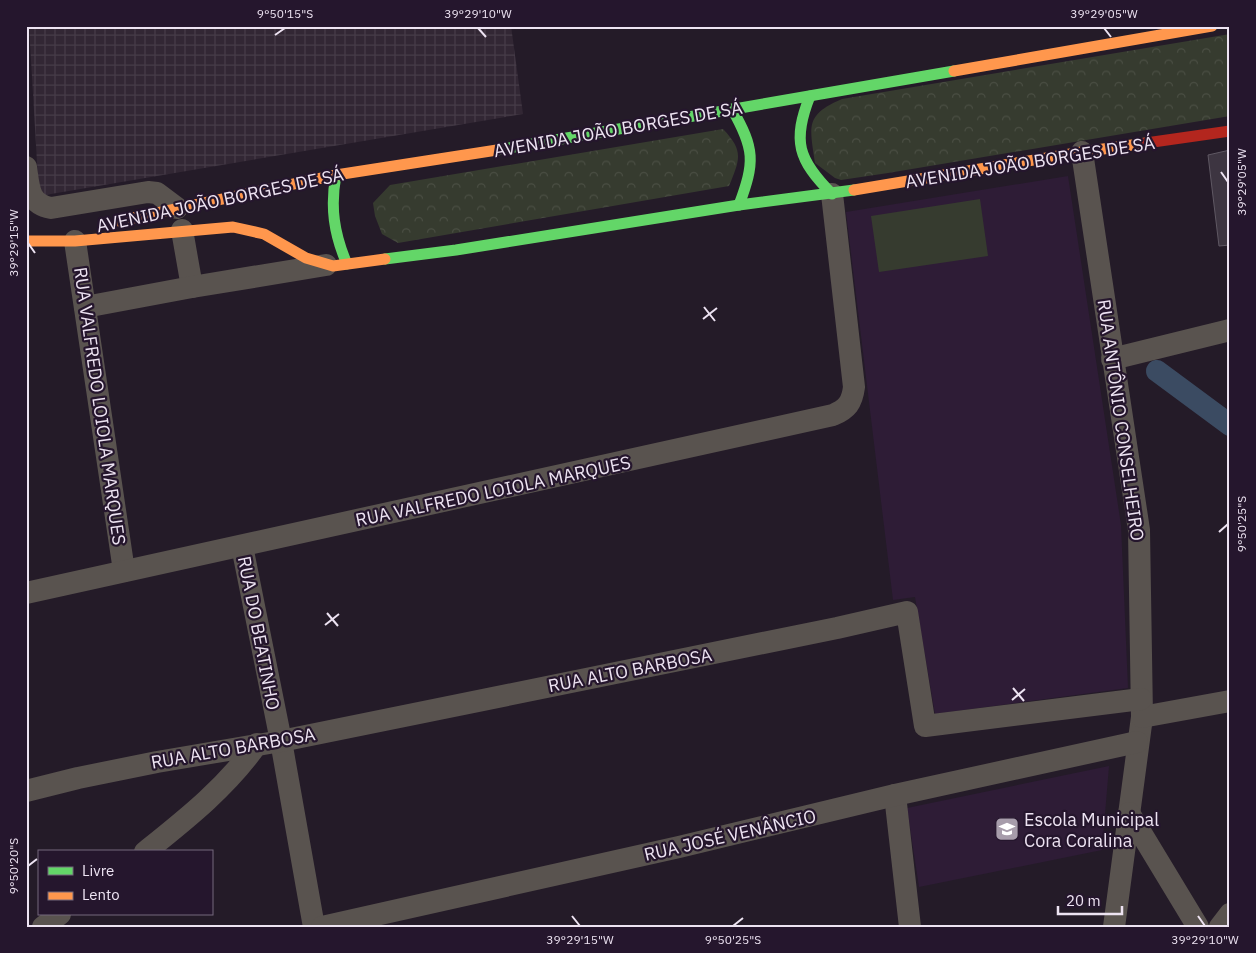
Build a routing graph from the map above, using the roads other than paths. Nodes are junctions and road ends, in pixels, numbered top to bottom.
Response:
1 (1212, 26) edge
2 (810, 96) junction
3 (732, 109) junction
4 (1230, 131) edge
5 (1082, 152) junction
6 (26, 167) edge
7 (336, 175) junction
8 (832, 194) junction
9 (739, 205) junction
10 (177, 208) junction
11 (111, 223) dead end
12 (182, 230) junction
13 (79, 235) junction
14 (26, 241) edge
15 (336, 265) junction
16 (192, 287) junction
17 (85, 307) junction
18 (1230, 330) edge
19 (1112, 359) junction
20 (242, 546) junction
21 (124, 571) junction
22 (26, 593) edge
23 (1230, 701) edge
24 (1142, 708) junction
25 (281, 741) junction
26 (1137, 742) junction
27 (257, 744) junction
28 (26, 791) edge
29 (896, 795) junction
30 (1129, 813) junction
31 (147, 850) edge
32 (1230, 914) edge
33 (57, 916) edge
34 (43, 927) edge
35 (314, 927) edge
36 (322, 927) edge
37 (910, 927) edge
38 (1114, 927) edge
39 (1198, 927) edge
40 (1220, 927) edge

1 - 2 main road, AVENIDA JOÃO BORGES DE SÁ
2 - 3 main road, AVENIDA JOÃO BORGES DE SÁ
2 - 8 main road
3 - 7 main road, AVENIDA JOÃO BORGES DE SÁ
3 - 9 main road
4 - 5 main road, AVENIDA JOÃO BORGES DE SÁ
5 - 8 main road, AVENIDA JOÃO BORGES DE SÁ
5 - 19 street, RUA ANTÔNIO CONSELHEIRO
6 - 10 street
7 - 10 main road, AVENIDA JOÃO BORGES DE SÁ
7 - 15 main road
8 - 9 main road, AVENIDA JOÃO BORGES DE SÁ
8 - 20 street, RUA VALFREDO LOIOLA MARQUES
9 - 15 main road, AVENIDA JOÃO BORGES DE SÁ
10 - 11 main road, AVENIDA JOÃO BORGES DE SÁ
12 - 13 main road, AVENIDA JOÃO BORGES DE SÁ
12 - 15 main road, AVENIDA JOÃO BORGES DE SÁ
12 - 16 street, AVENIDA JOÃO BORGES DE SÁ
13 - 14 main road, AVENIDA JOÃO BORGES DE SÁ
13 - 17 street, RUA VALFREDO LOIOLA MARQUES
15 - 16 street, AVENIDA JOÃO BORGES DE SÁ
16 - 17 street, AVENIDA JOÃO BORGES DE SÁ
17 - 21 street, RUA VALFREDO LOIOLA MARQUES
18 - 19 street
19 - 24 street, RUA ANTÔNIO CONSELHEIRO
20 - 21 street, RUA VALFREDO LOIOLA MARQUES
20 - 25 street, RUA DO BEATINHO
21 - 22 street, RUA VALFREDO LOIOLA MARQUES
23 - 24 street
24 - 25 street, RUA ALTO BARBOSA
24 - 26 street, RUA ANTÔNIO CONSELHEIRO
25 - 27 street, RUA ALTO BARBOSA
25 - 35 street, RUA DO BEATINHO
26 - 29 street, RUA JOSÉ VENÂNCIO
26 - 30 street, RUA ANTÔNIO CONSELHEIRO
27 - 28 street, RUA ALTO BARBOSA
27 - 31 street
29 - 36 street, RUA JOSÉ VENÂNCIO
29 - 37 street
30 - 38 street, RUA ANTÔNIO CONSELHEIRO
30 - 39 street
32 - 40 street
33 - 34 street

